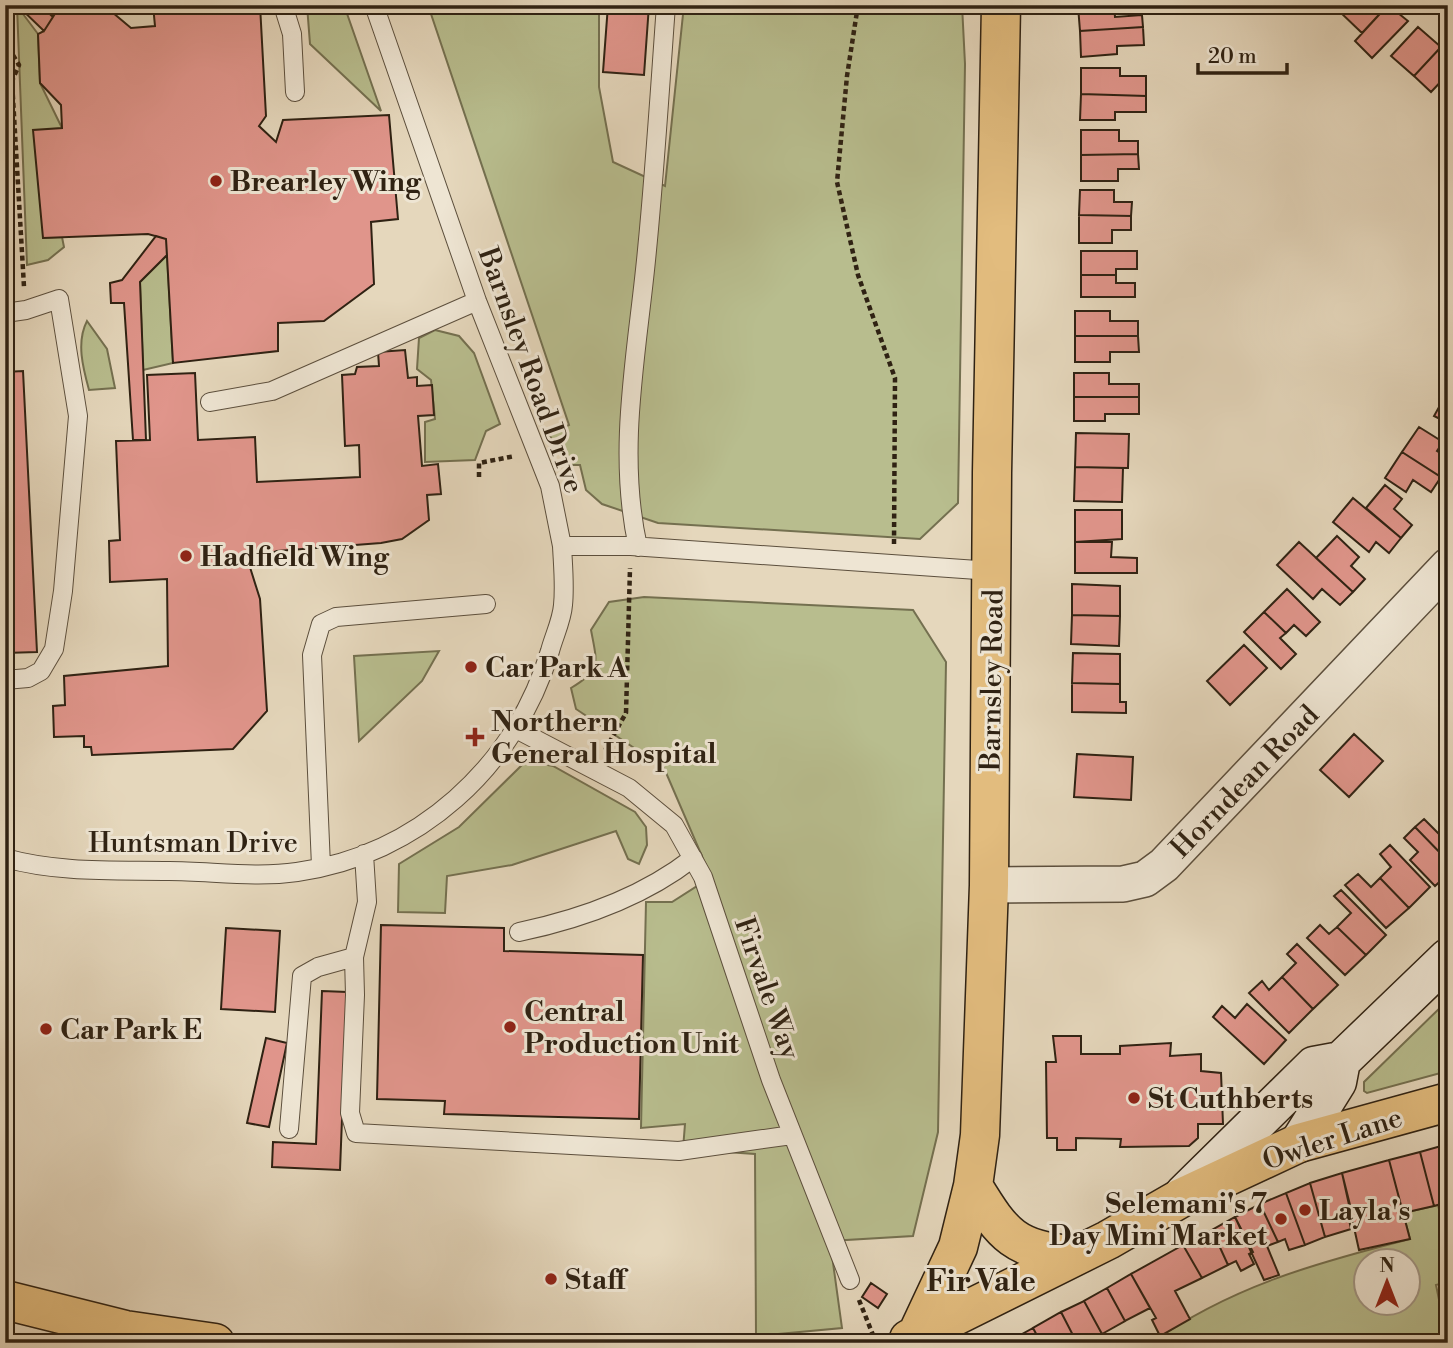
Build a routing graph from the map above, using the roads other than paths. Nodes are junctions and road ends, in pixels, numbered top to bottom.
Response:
1 (283, 5) edge
2 (374, 5) edge
3 (666, 5) edge
4 (1001, 5) edge
5 (295, 92) dead end
6 (477, 301) junction
7 (5, 313) edge
8 (210, 402) dead end
9 (562, 546) junction
10 (634, 547) junction
11 (1448, 566) edge
12 (992, 572) junction
13 (486, 604) dead end
14 (5, 680) edge
15 (516, 729) junction
16 (364, 854) junction
17 (5, 858) edge
18 (693, 858) junction
19 (321, 866) junction
20 (989, 885) junction
21 (519, 932) dead end
22 (354, 957) junction
23 (1448, 958) edge
24 (1342, 1060) junction
25 (1448, 1102) edge
26 (289, 1129) dead end
27 (792, 1135) junction
28 (1298, 1143) junction
29 (973, 1186) junction
30 (1181, 1198) junction
31 (1075, 1256) junction
32 (850, 1280) road end
33 (5, 1300) edge
34 (125, 1336) edge
35 (910, 1341) edge
36 (215, 1343) edge

1 - 5 lane
2 - 6 lane, Barnsley Road Drive
3 - 10 lane
4 - 12 main road, Barnsley Road
6 - 8 lane
6 - 9 lane, Barnsley Road Drive
7 - 14 lane
9 - 10 lane
9 - 15 lane, Huntsman Drive
10 - 12 lane
11 - 20 street, Horndean Road
12 - 20 main road, Barnsley Road
13 - 19 lane
15 - 16 lane, Huntsman Drive
15 - 18 lane, Firvale Way
16 - 19 lane, Huntsman Drive
16 - 22 lane
17 - 19 lane, Huntsman Drive
18 - 21 lane
18 - 27 lane, Firvale Way
20 - 29 main road, Barnsley Road
22 - 26 lane
22 - 27 lane
23 - 24 main road
24 - 28 main road
24 - 30 main road
25 - 28 main road, Owler Lane
27 - 32 lane, Firvale Way
28 - 30 main road, Owler Lane
29 - 31 main road
29 - 35 main road, Barnsley Road
30 - 31 main road, Owler Lane
31 - 35 main road, Owler Lane
33 - 34 main road
34 - 36 main road

